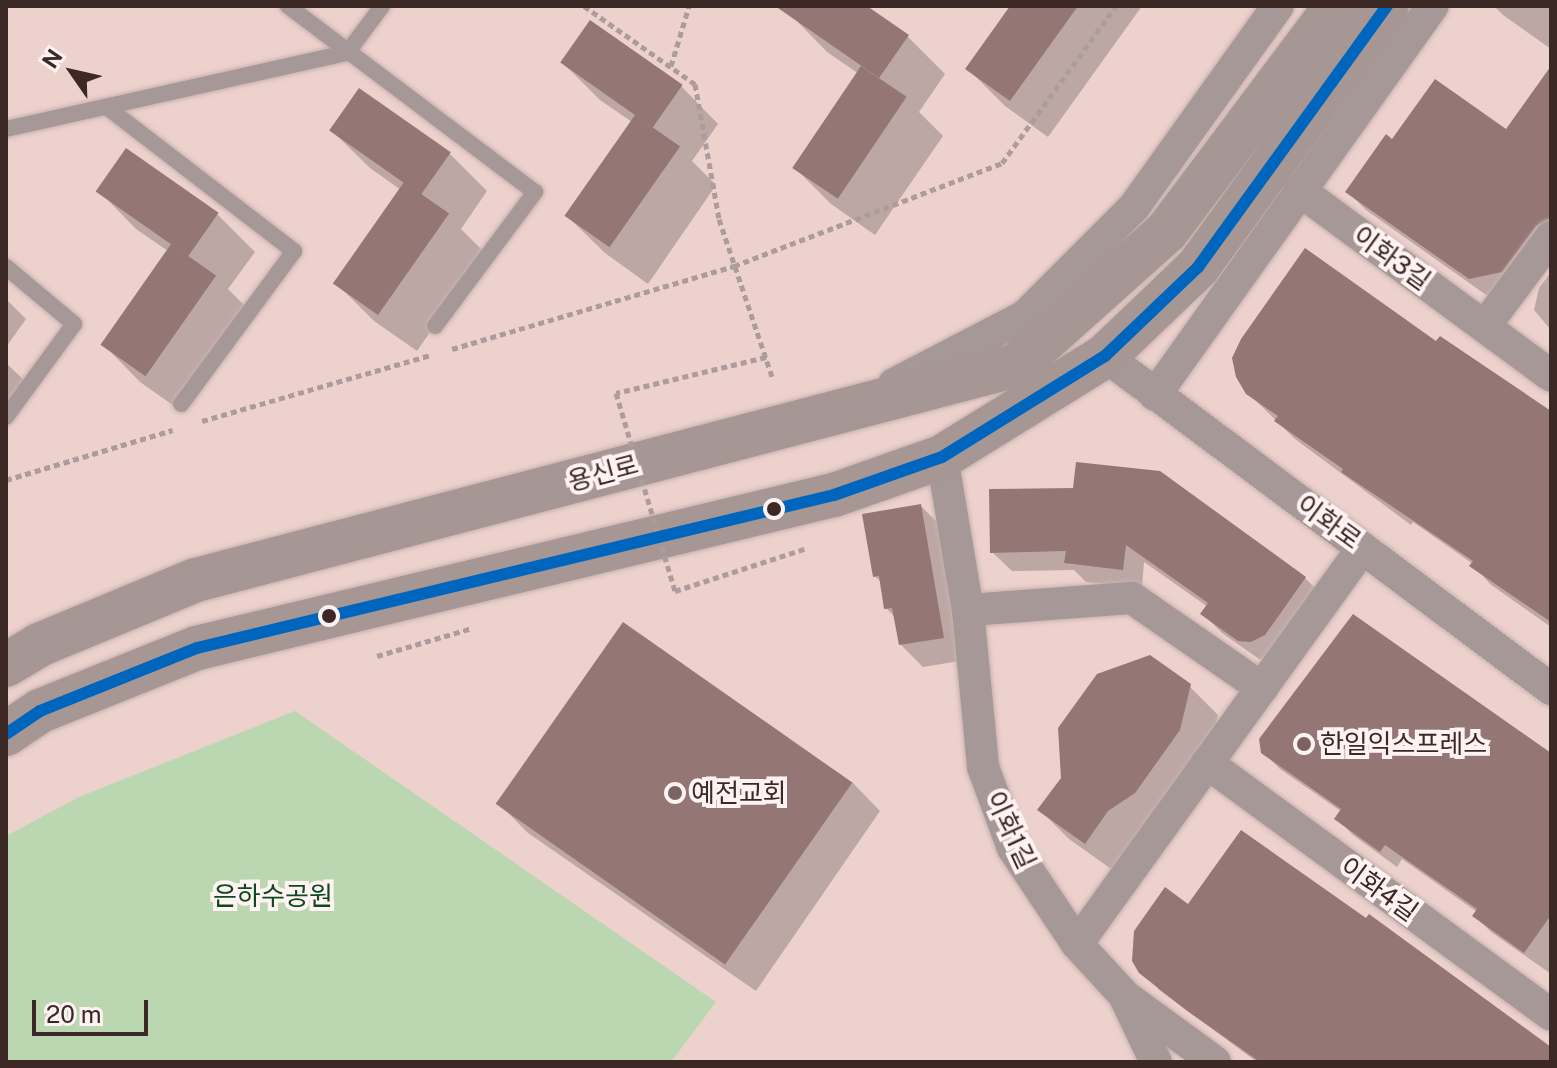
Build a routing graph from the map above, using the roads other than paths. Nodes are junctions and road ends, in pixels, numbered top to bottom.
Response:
1 (288, 6) edge
2 (382, 6) edge
3 (1278, 6) edge
4 (1336, 6) edge
5 (1387, 6) edge
6 (1432, 6) edge
7 (347, 53) junction
8 (108, 108) junction
9 (6, 129) edge
10 (1299, 190) junction
11 (1551, 237) edge
12 (6, 267) edge
13 (435, 326) dead end
14 (1485, 326) junction
15 (1105, 356) junction
16 (1551, 376) edge
17 (1155, 395) junction
18 (181, 404) dead end
19 (842, 411) junction
20 (6, 417) edge
21 (942, 457) junction
22 (1363, 548) junction
23 (968, 610) junction
24 (6, 665) edge
25 (1262, 688) junction
26 (1551, 689) edge
27 (6, 734) edge
28 (1207, 763) junction
29 (1077, 944) junction
30 (1124, 995) junction
31 (1551, 1015) edge
32 (1156, 1062) edge
33 (1215, 1062) edge

1 - 7 lane
2 - 7 lane
3 - 19 street
4 - 19 main road, 용신로
5 - 15 main road
6 - 10 street
7 - 8 lane
7 - 13 lane
8 - 9 lane
8 - 18 lane
10 - 14 street, 이화3길
10 - 17 street
11 - 14 street
12 - 20 lane
14 - 16 street, 이화3길
15 - 17 street, 이화로
15 - 21 main road
17 - 22 street, 이화로
19 - 24 main road, 용신로
21 - 23 street, 이화1길
21 - 27 main road
22 - 25 street
22 - 26 street, 이화로
23 - 25 street
23 - 29 street, 이화1길
25 - 28 street
28 - 29 street
28 - 31 street, 이화4길
29 - 30 street, 이화1길
30 - 32 street, 이화1길
30 - 33 street

